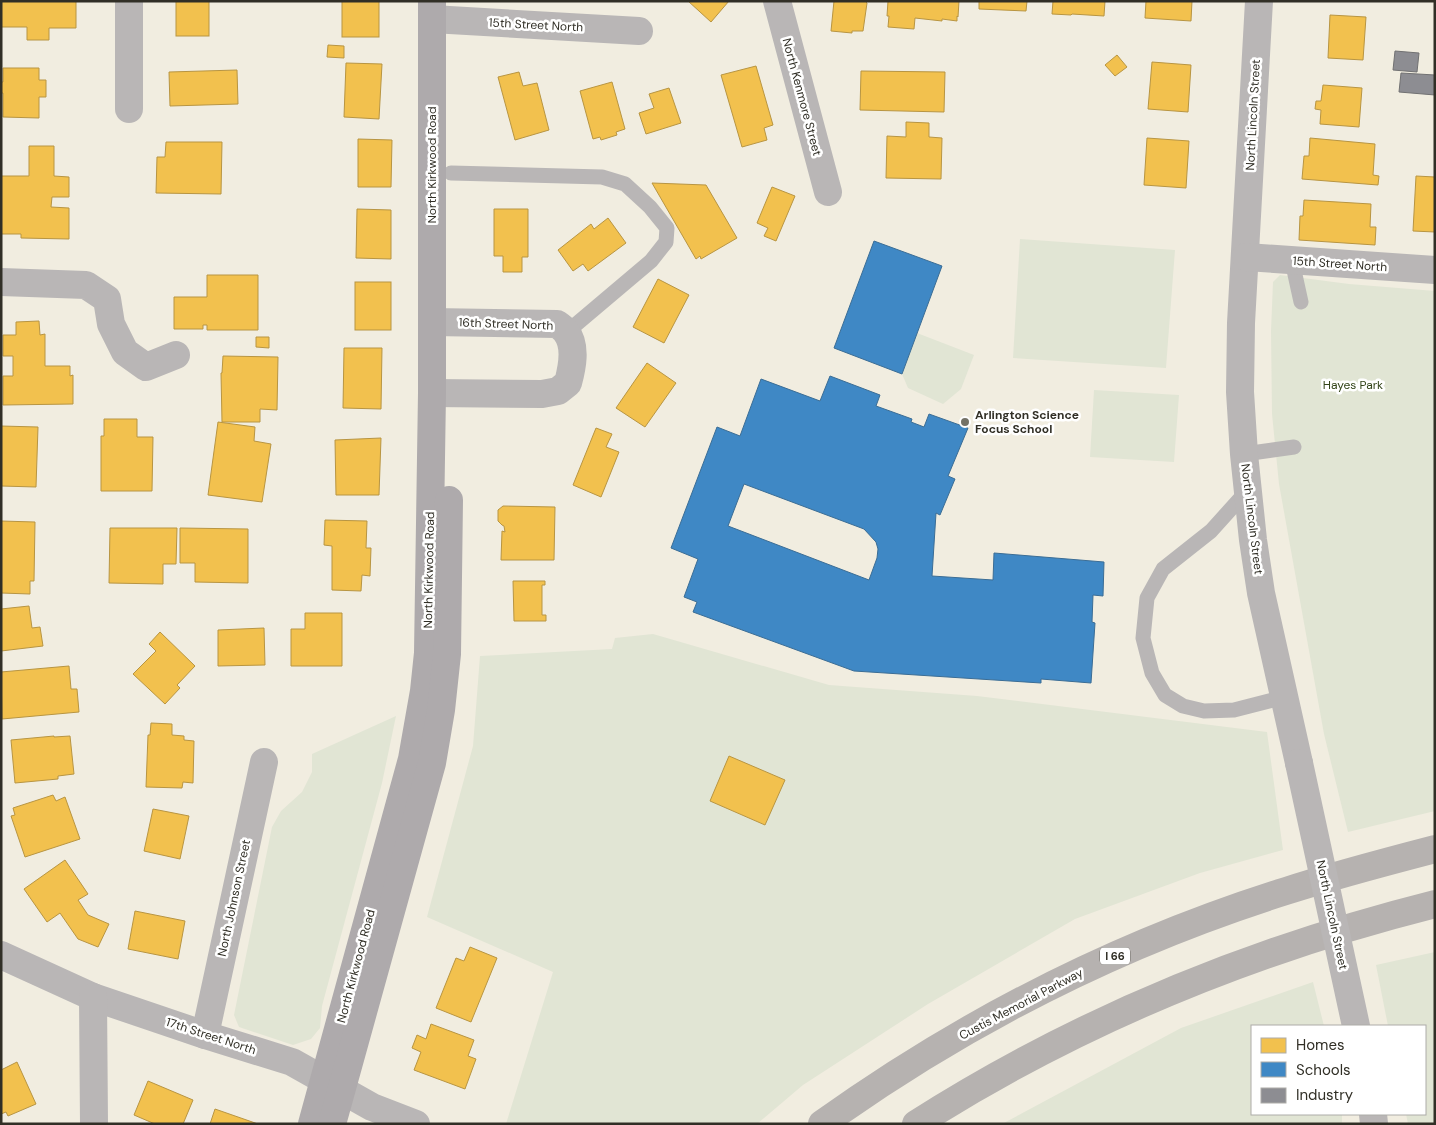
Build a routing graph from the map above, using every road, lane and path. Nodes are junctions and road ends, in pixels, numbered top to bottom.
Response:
1 (129, 1) edge
2 (777, 1) edge
3 (1259, 1) edge
4 (442, 10) edge
5 (639, 31) dead end
6 (128, 109) dead end
7 (451, 173) junction
8 (828, 192) dead end
9 (1246, 258) junction
10 (1292, 261) junction
11 (1435, 270) edge
12 (1, 282) edge
13 (1302, 302) dead end
14 (441, 322) junction
15 (567, 332) junction
16 (176, 355) dead end
17 (441, 393) junction
18 (1294, 447) dead end
19 (1244, 454) junction
20 (1247, 490) junction
21 (1284, 697) junction
22 (264, 762) dead end
23 (1435, 849) edge
24 (1435, 904) edge
25 (1, 956) edge
26 (93, 997) junction
27 (1356, 1025) edge
28 (205, 1035) junction
29 (333, 1085) junction
30 (94, 1124) edge
31 (312, 1124) edge
32 (332, 1124) edge
33 (416, 1124) edge
34 (822, 1124) edge
35 (916, 1124) edge

1 - 6 street
2 - 8 street, North Kenmore Street
3 - 9 street, North Lincoln Street
4 - 5 street, 15th Street North
4 - 7 main road, North Kirkwood Road
4 - 14 main road, North Kirkwood Road
7 - 14 main road, North Kirkwood Road
7 - 15 lane
9 - 10 street, 15th Street North
9 - 19 street, North Lincoln Street
10 - 11 street, 15th Street North
10 - 13 lane
12 - 16 street
14 - 15 street, 16th Street North
14 - 17 main road, North Kirkwood Road
15 - 17 street, 16th Street North
17 - 29 main road, North Kirkwood Road
18 - 19 lane
19 - 20 street, North Lincoln Street
20 - 21 street, North Lincoln Street
20 - 21 lane
21 - 27 street, North Lincoln Street, bridge
22 - 28 street, North Johnson Street
23 - 34 highway, Custis Memorial Parkway / I 66
24 - 35 highway
25 - 26 street, 17th Street North
26 - 28 street, 17th Street North
26 - 30 street
28 - 29 street, 17th Street North
29 - 31 main road, North Kirkwood Road
29 - 32 main road, North Kirkwood Road
29 - 33 street, 17th Street North

